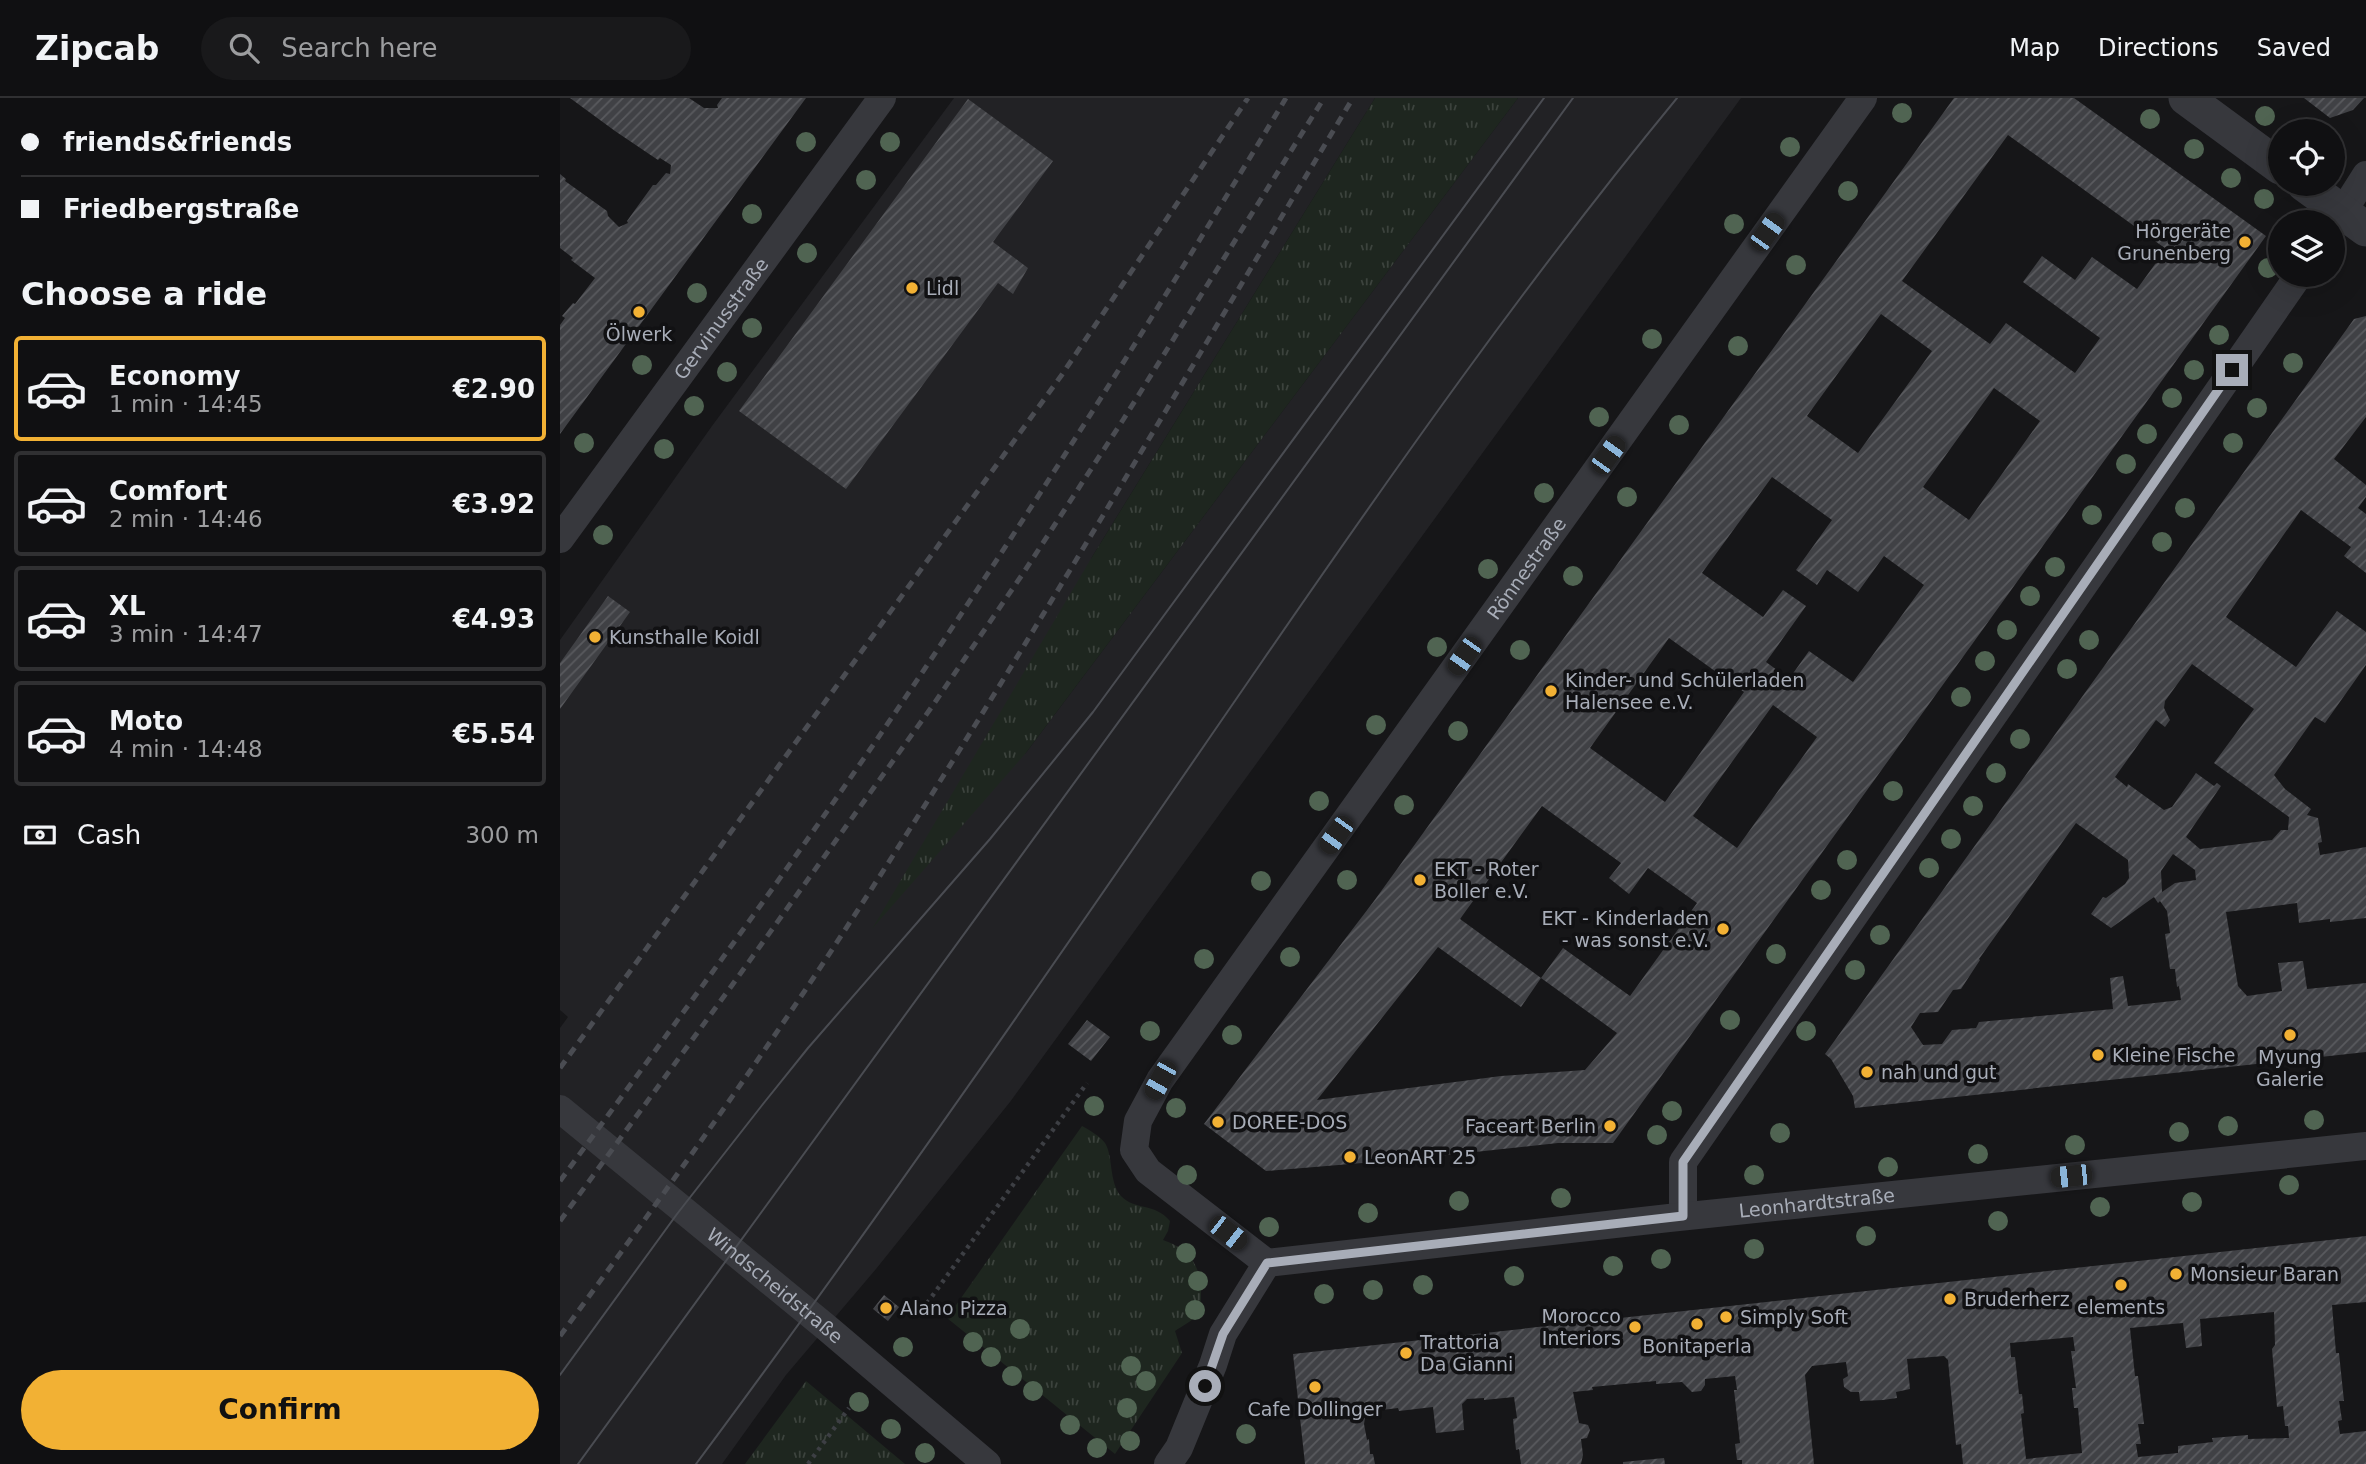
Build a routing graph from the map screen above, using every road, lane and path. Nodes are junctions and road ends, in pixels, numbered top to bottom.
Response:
1 (883, 98) edge
2 (1863, 98) edge
3 (2186, 98) edge
4 (2268, 158) edge
5 (2366, 174) edge
6 (2317, 196) edge
7 (2347, 223) edge
8 (2291, 287) edge
9 (560, 539) edge
10 (1087, 1083) dead end
11 (560, 1109) edge
12 (2366, 1146) edge
13 (1683, 1216) junction
14 (1267, 1263) junction
15 (917, 1317) dead end
16 (849, 1408) dead end
17 (808, 1464) edge
18 (987, 1464) edge
19 (1168, 1464) edge

1 - 9 street, Gervinusstraße
2 - 14 street, Rönnestraße
3 - 4 street
5 - 7 street
6 - 7 street
8 - 13 street
10 - 15 path
11 - 18 street, Windscheidstraße
12 - 13 street, Leonhardtstraße
13 - 14 street, Leonhardtstraße
14 - 19 street
16 - 17 path

